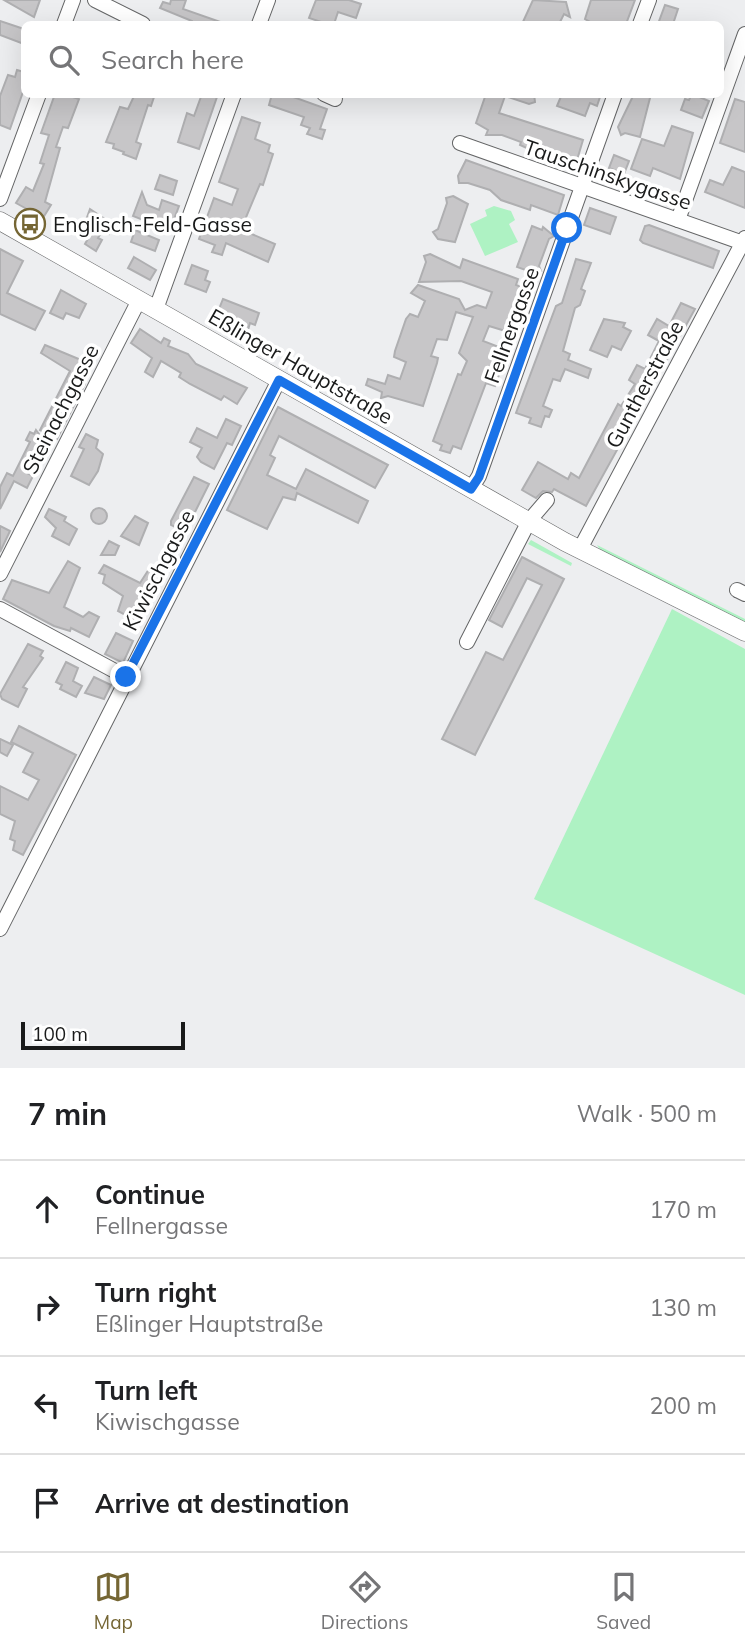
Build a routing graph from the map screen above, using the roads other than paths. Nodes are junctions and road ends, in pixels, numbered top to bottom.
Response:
1 (73, 0) edge
2 (96, 0) edge
3 (268, 0) edge
4 (649, 0) edge
5 (65, 21) edge
6 (137, 21) edge
7 (260, 21) edge
8 (641, 21) edge
9 (745, 34) edge
10 (724, 92) edge
11 (37, 98) edge
12 (233, 98) edge
13 (614, 98) edge
14 (722, 98) edge
15 (460, 143) dead end
16 (582, 188) junction
17 (0, 199) edge
18 (678, 220) junction
19 (0, 221) edge
20 (744, 241) edge
21 (139, 300) junction
22 (156, 309) junction
23 (279, 380) junction
24 (471, 489) junction
25 (547, 500) dead end
26 (528, 522) junction
27 (580, 549) junction
28 (0, 574) edge
29 (0, 609) edge
30 (745, 632) edge
31 (467, 642) dead end
32 (126, 677) junction
33 (0, 929) edge

1 - 5 street
2 - 6 street
3 - 7 street
4 - 8 street
9 - 10 street
11 - 17 street
12 - 22 street
13 - 16 street, Fellnergasse
14 - 18 street
15 - 16 street, Tauschinskygasse
16 - 18 street, Tauschinskygasse
16 - 24 street, Fellnergasse
18 - 20 street, Tauschinskygasse
19 - 21 main road, Eßlinger Hauptstraße
20 - 27 street, Guntherstraße
21 - 22 main road, Eßlinger Hauptstraße
21 - 28 street, Steinachgasse
22 - 23 main road, Eßlinger Hauptstraße
23 - 24 main road, Eßlinger Hauptstraße
23 - 32 street, Kiwischgasse
24 - 26 main road, Eßlinger Hauptstraße
25 - 26 street
26 - 27 main road, Eßlinger Hauptstraße
26 - 31 street
27 - 30 main road, Eßlinger Hauptstraße
29 - 32 street
32 - 33 street, Kiwischgasse

